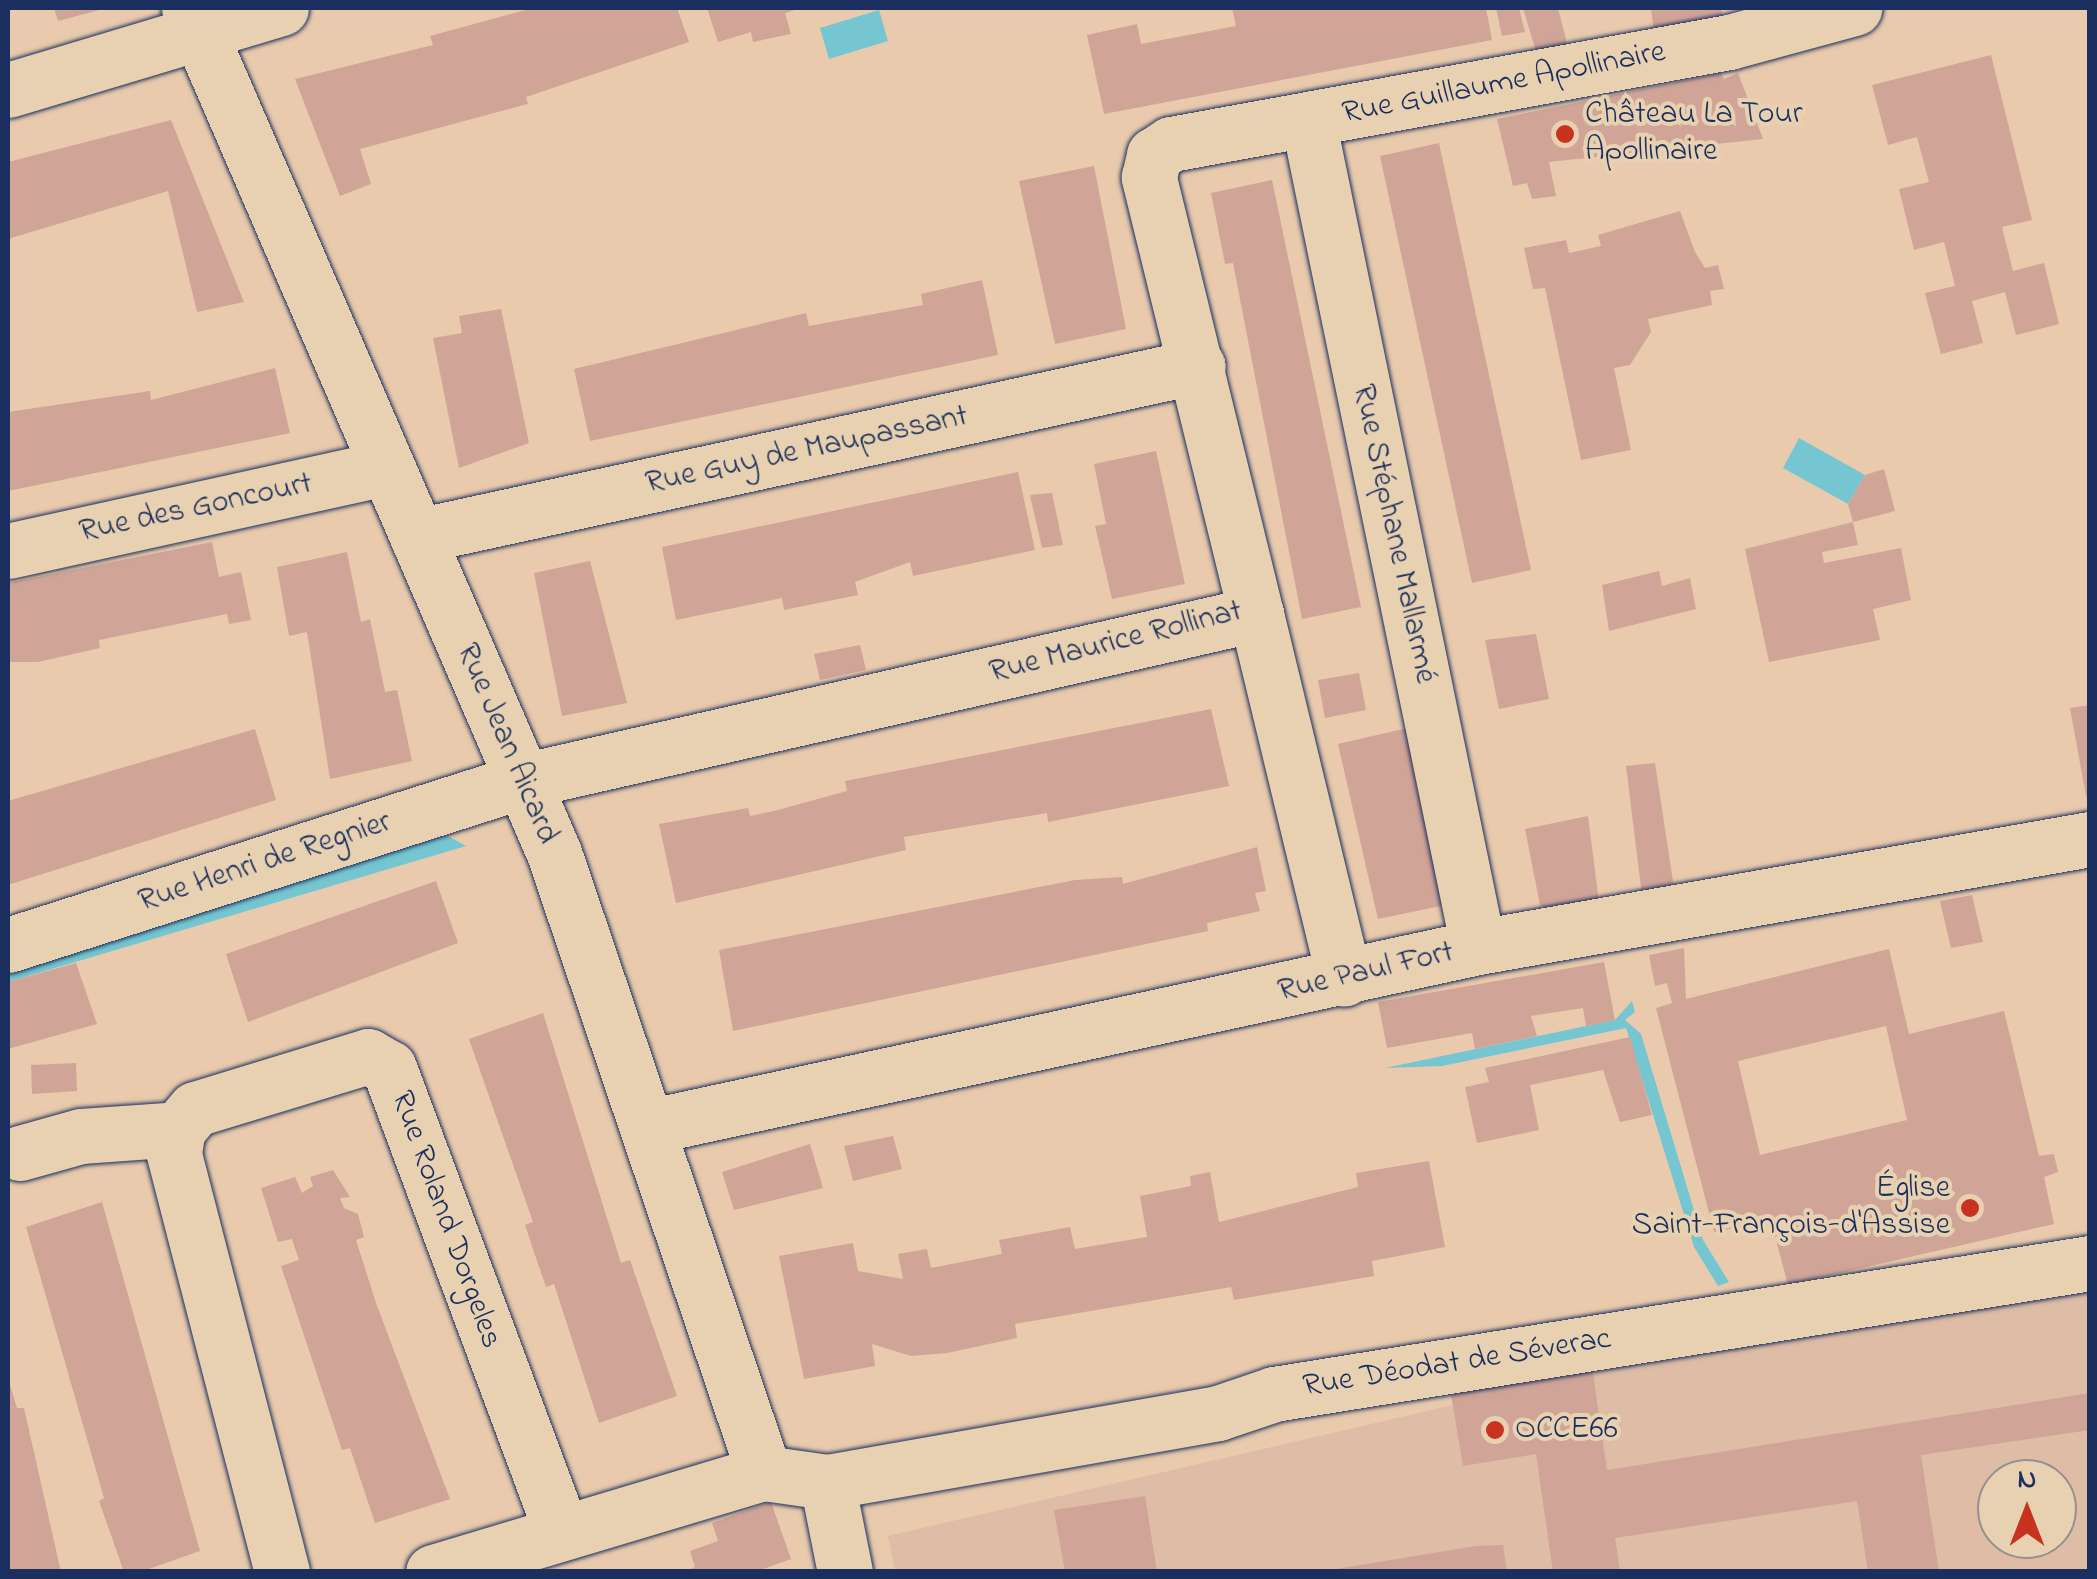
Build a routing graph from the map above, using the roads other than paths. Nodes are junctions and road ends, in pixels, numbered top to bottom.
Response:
1 (282, 8) edge
2 (1854, 8) edge
3 (193, 21) edge
4 (8, 90) edge
5 (1308, 120) junction
6 (1154, 155) joint
7 (1198, 366) junction
8 (385, 468) junction
9 (416, 536) junction
10 (8, 551) edge
11 (1256, 614) junction
12 (522, 781) junction
13 (2090, 839) edge
14 (8, 945) edge
15 (1478, 947) junction
16 (1344, 979) junction
17 (647, 1128) junction
18 (178, 1129) junction
19 (20, 1153) dead end
20 (2090, 1263) edge
21 (764, 1473) junction
22 (828, 1482) junction
23 (562, 1533) junction
24 (282, 1572) edge
25 (434, 1572) edge
26 (845, 1572) edge

1 - 3 street
2 - 5 street, Rue Guillaume Apollinaire
3 - 4 street
3 - 8 street, Rue Jean Aicard
5 - 6 street, Rue Guillaume Apollinaire
5 - 15 street, Rue Stéphane Mallarmé
6 - 7 street, Rue Maurice Rollinat
7 - 9 street, Rue Guy de Maupassant
7 - 11 street, Rue Maurice Rollinat
8 - 9 street, Rue Jean Aicard
8 - 10 street, Rue des Goncourt
9 - 12 street, Rue Jean Aicard
11 - 12 street, Rue Maurice Rollinat
11 - 16 street
12 - 14 street, Rue Henri de Regnier
12 - 17 street, Rue Jean Aicard
13 - 15 street, Rue Paul Fort
15 - 16 street, Rue Paul Fort
16 - 17 street, Rue Paul Fort
17 - 21 street, Rue Jean Aicard
18 - 19 street
18 - 23 street, Rue Roland Dorgeles
18 - 24 street
20 - 22 street, Rue Déodat de Séverac
21 - 22 street
21 - 23 street
22 - 26 street
23 - 25 street

